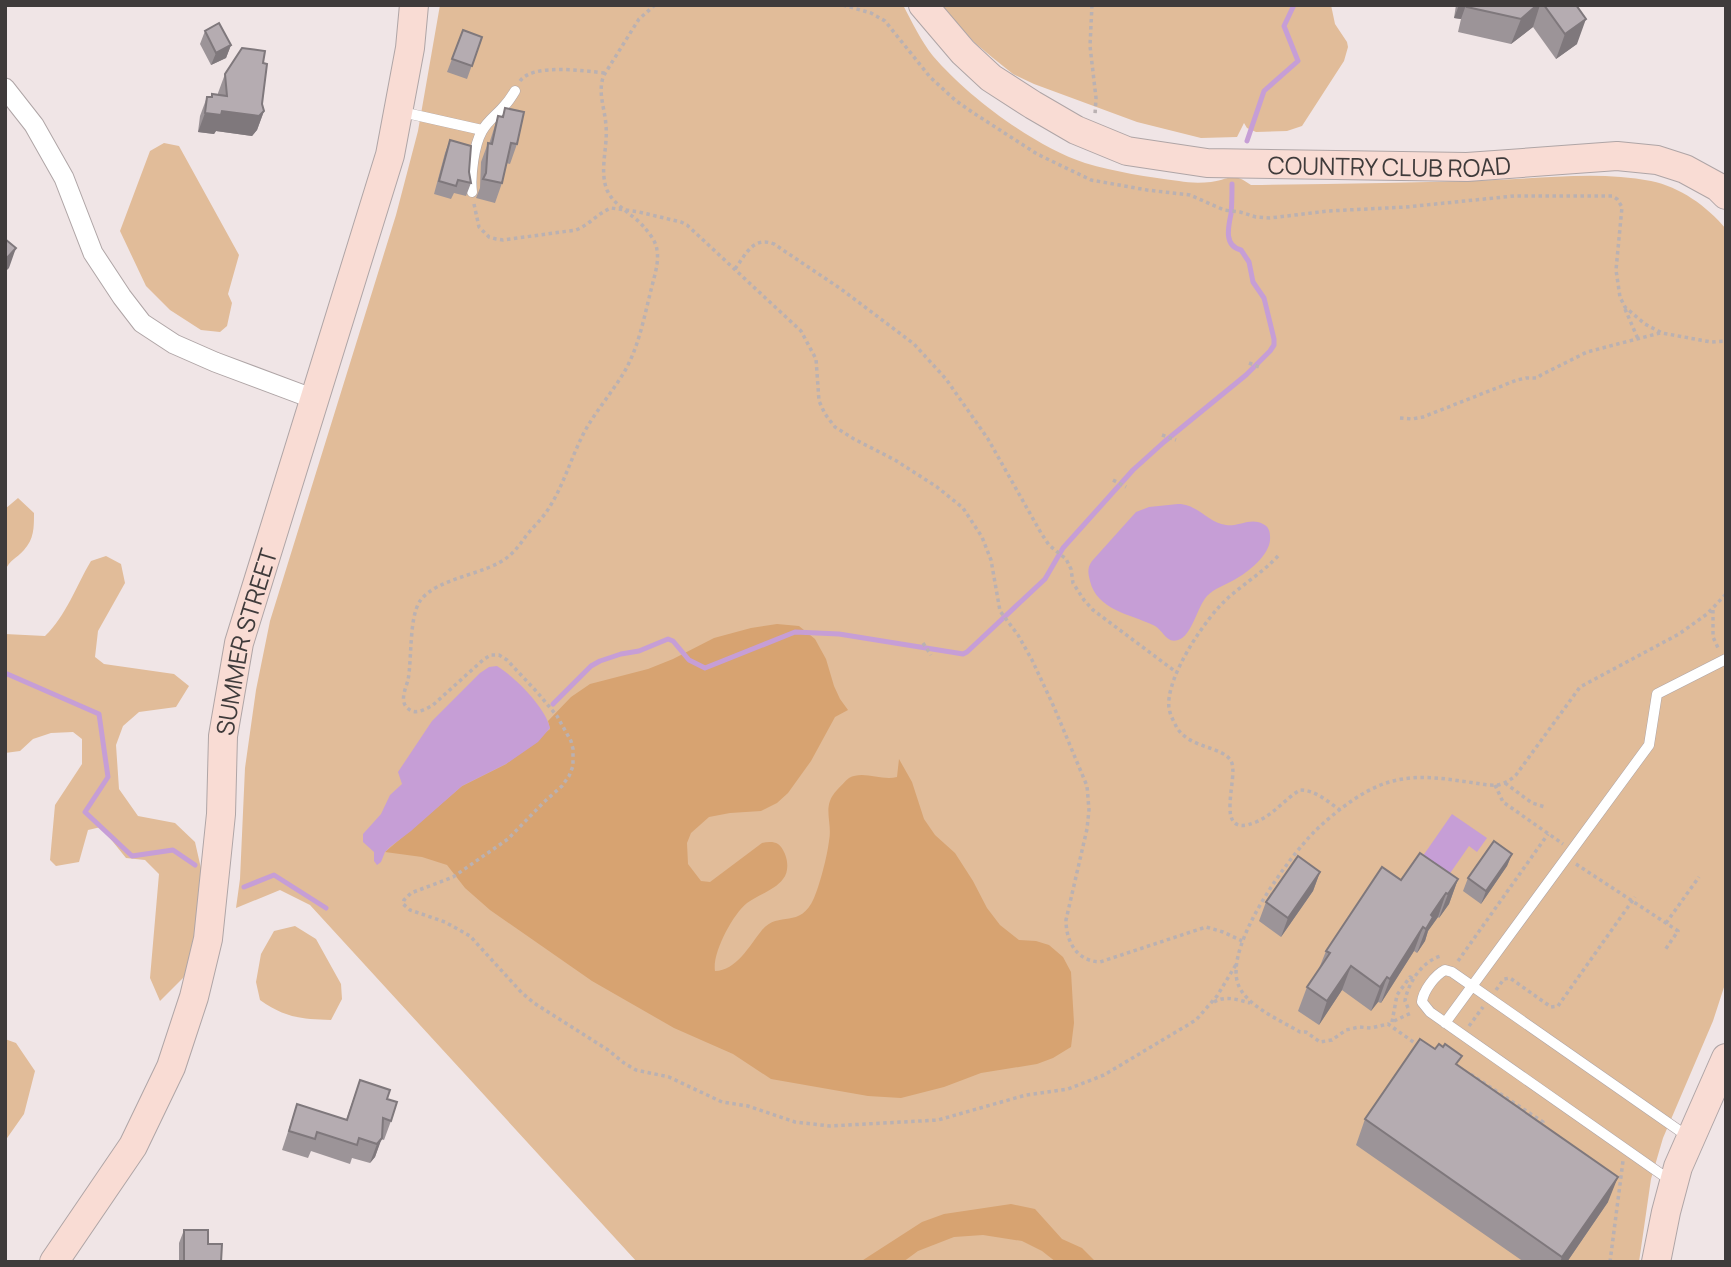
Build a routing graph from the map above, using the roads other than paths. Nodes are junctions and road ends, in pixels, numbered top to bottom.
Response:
1 (414, 5) edge
2 (923, 5) edge
3 (5, 88) edge
4 (515, 91) road end
5 (398, 111) junction
6 (482, 130) junction
7 (472, 192) edge
8 (1726, 195) edge
9 (314, 399) junction
10 (1725, 660) edge
11 (1472, 986) junction
12 (1445, 1023) junction
13 (1726, 1058) edge
14 (1690, 1138) junction
15 (1674, 1183) junction
16 (54, 1262) edge
17 (1657, 1262) edge

1 - 5 main road, SUMMER STREET
2 - 8 main road, COUNTRY CLUB ROAD
3 - 9 street
4 - 6 lane
5 - 6 lane
5 - 9 main road, SUMMER STREET
6 - 7 lane
9 - 16 main road, SUMMER STREET
10 - 11 lane
11 - 12 lane
11 - 12 lane
11 - 14 lane
12 - 15 lane
13 - 14 main road
14 - 15 main road
15 - 17 main road

